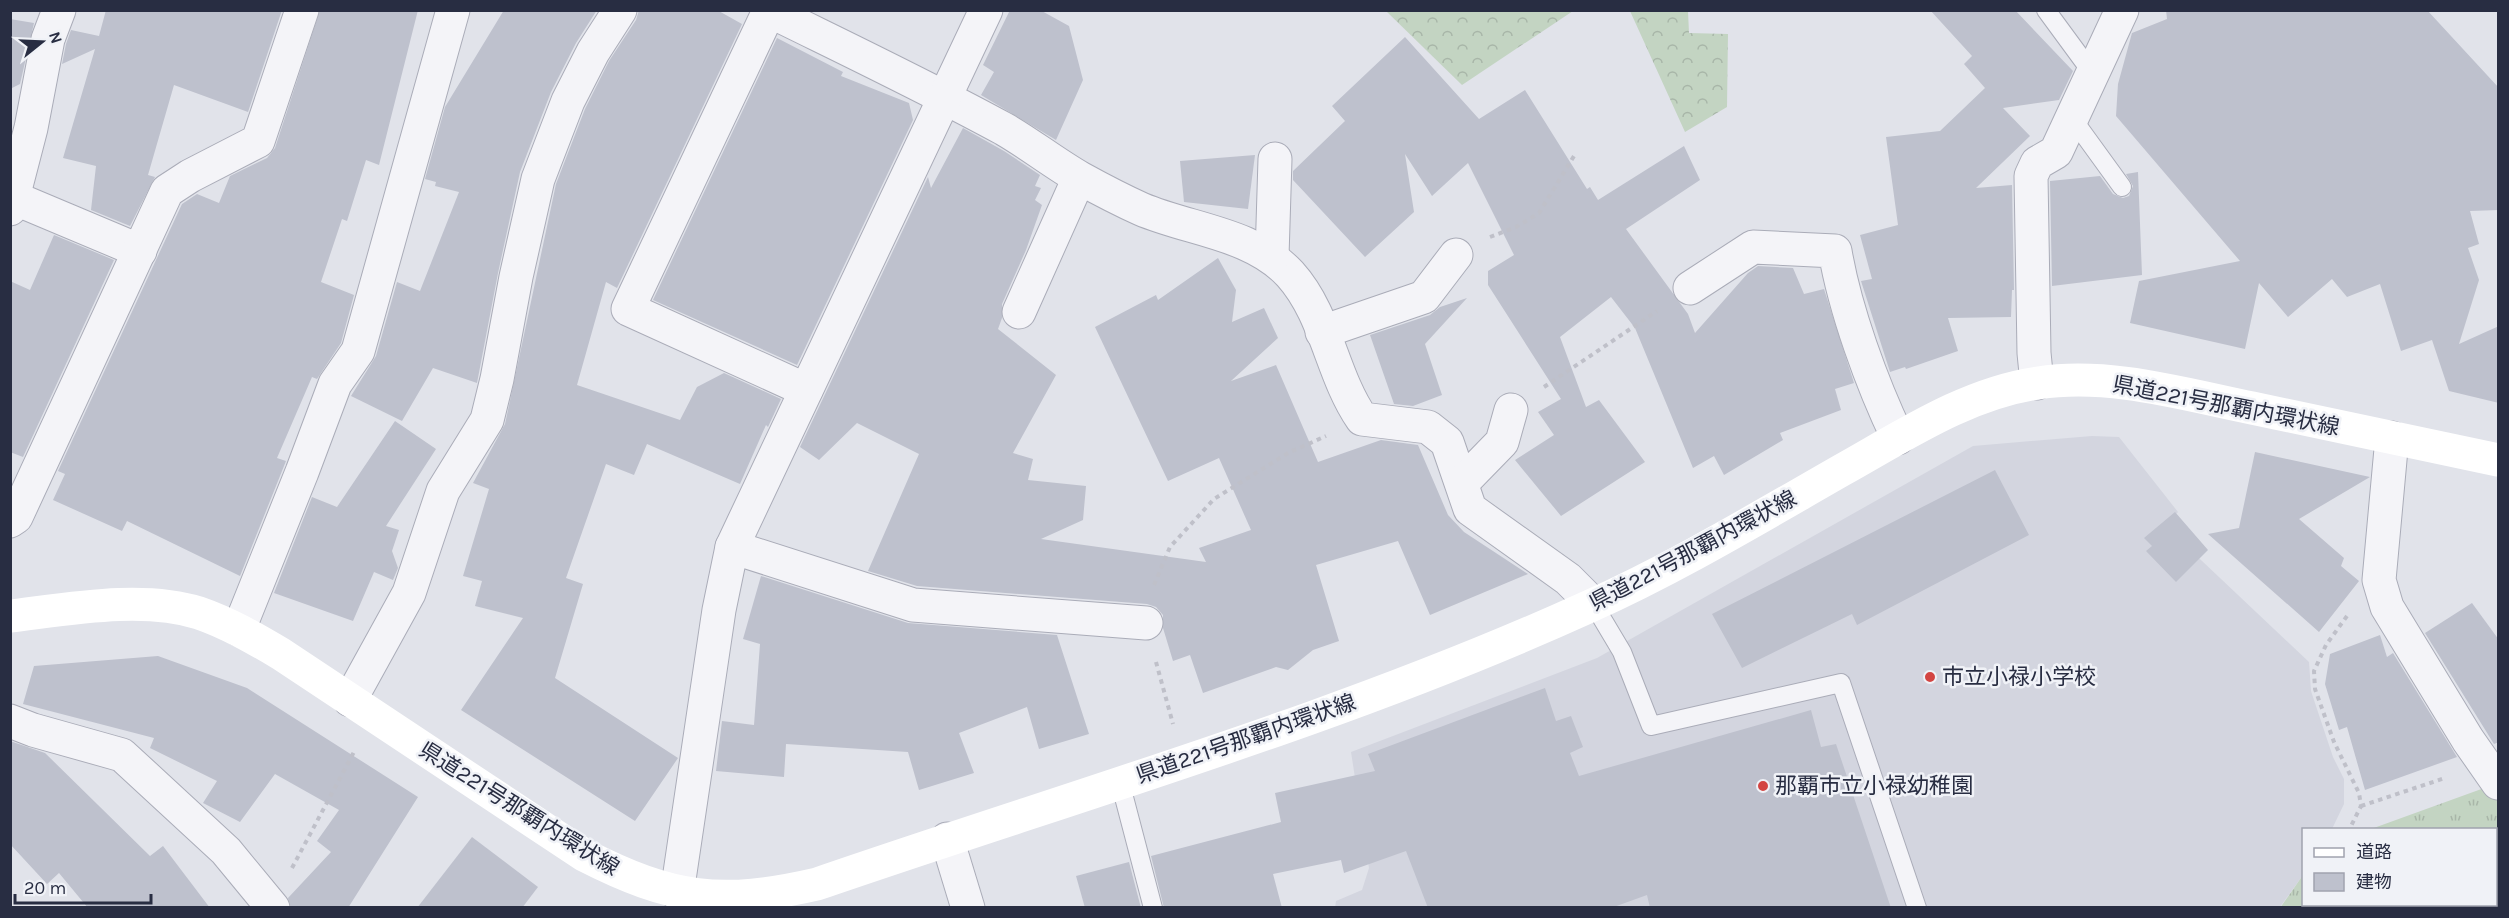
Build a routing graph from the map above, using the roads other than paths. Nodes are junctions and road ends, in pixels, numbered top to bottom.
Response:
1 (59, 10) edge
2 (302, 10) edge
3 (453, 10) edge
4 (620, 10) edge
5 (986, 10) edge
6 (2046, 10) edge
7 (2122, 10) edge
8 (769, 11) edge
9 (2093, 74) junction
10 (944, 96) junction
11 (2072, 118) junction
12 (1275, 159) dead end
13 (1079, 178) junction
14 (2122, 187) dead end
15 (12, 204) edge
16 (140, 251) junction
17 (1456, 255) road end
18 (1272, 257) junction
19 (1690, 288) road end
20 (1019, 312) dead end
21 (1322, 332) junction
22 (2037, 383) junction
23 (806, 390) junction
24 (1511, 410) road end
25 (1898, 438) junction
26 (2392, 438) junction
27 (2499, 460) edge
28 (1462, 483) junction
29 (10, 521) edge
30 (732, 547) junction
31 (1594, 604) junction
32 (10, 616) edge
33 (1146, 623) road end
34 (239, 629) junction
35 (350, 700) junction
36 (10, 721) edge
37 (2492, 774) edge
38 (1120, 782) junction
39 (947, 839) junction
40 (677, 892) junction
41 (272, 906) edge
42 (968, 908) edge
43 (1153, 908) edge
44 (1917, 908) edge

1 - 15 street
2 - 16 street
3 - 34 street
4 - 35 street
5 - 10 street
6 - 9 lane
7 - 9 street
8 - 10 street
8 - 23 street
9 - 11 street
10 - 13 street
10 - 23 street
11 - 14 lane
11 - 22 street
12 - 18 street
13 - 18 street
13 - 20 street
15 - 16 street
16 - 29 street
17 - 21 street
18 - 21 street
19 - 25 street
21 - 28 street
22 - 25 main road, 県道221号那覇内環状線
22 - 26 main road, 県道221号那覇内環状線
23 - 30 street
24 - 28 street
25 - 31 main road, 県道221号那覇内環状線
26 - 27 main road, 県道221号那覇内環状線
26 - 37 street
28 - 31 street
30 - 33 street
30 - 40 street
31 - 38 main road, 県道221号那覇内環状線
31 - 44 lane
32 - 34 main road, 県道221号那覇内環状線
34 - 35 main road, 県道221号那覇内環状線
35 - 40 main road, 県道221号那覇内環状線
36 - 41 street
38 - 39 main road, 県道221号那覇内環状線
38 - 43 lane
39 - 40 main road, 県道221号那覇内環状線
39 - 42 street

